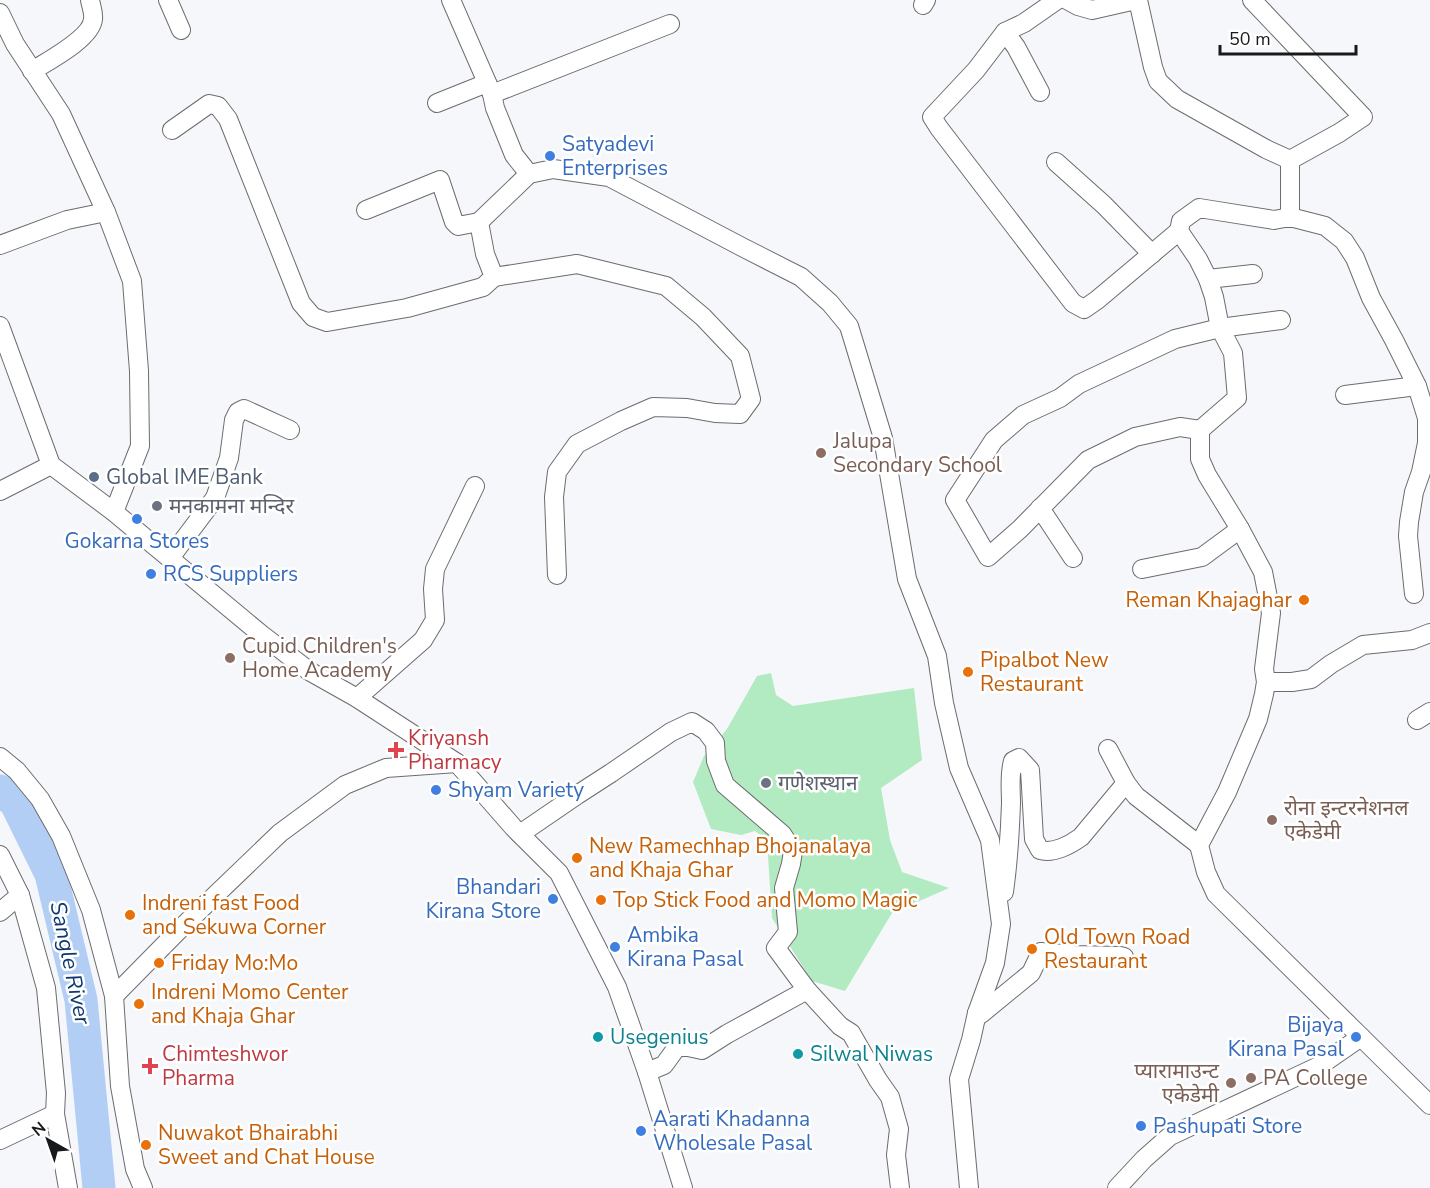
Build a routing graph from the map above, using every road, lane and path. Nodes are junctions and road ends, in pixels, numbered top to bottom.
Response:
1 (90, 0) edge
2 (168, 0) edge
3 (451, 0) edge
4 (1057, 0) edge
5 (1068, 0) edge
6 (1137, 0) edge
7 (1252, 0) edge
8 (0, 13) edge
9 (670, 24) dead end
10 (181, 30) dead end
11 (1005, 32) junction
12 (8, 46) edge
13 (32, 71) junction
14 (489, 89) junction
15 (1040, 92) dead end
16 (437, 103) dead end
17 (172, 130) dead end
18 (1290, 160) junction
19 (1056, 162) dead end
20 (529, 174) junction
21 (366, 210) dead end
22 (106, 212) junction
23 (1290, 218) junction
24 (479, 222) junction
25 (1179, 231) junction
26 (0, 244) edge
27 (1152, 254) junction
28 (1254, 274) dead end
29 (494, 277) junction
30 (1208, 279) junction
31 (1281, 320) dead end
32 (0, 326) edge
33 (1220, 328) junction
34 (1417, 386) junction
35 (1345, 394) dead end
36 (290, 430) dead end
37 (1200, 430) junction
38 (51, 465) junction
39 (476, 486) dead end
40 (0, 491) edge
41 (1040, 508) junction
42 (114, 512) junction
43 (1240, 529) junction
44 (170, 558) junction
45 (1073, 558) dead end
46 (1142, 569) dead end
47 (557, 575) dead end
48 (1414, 594) dead end
49 (1430, 633) edge
50 (1266, 682) junction
51 (357, 698) junction
52 (1108, 749) dead end
53 (0, 757) edge
54 (458, 763) junction
55 (1126, 783) junction
56 (520, 834) junction
57 (1199, 846) junction
58 (0, 855) edge
59 (20, 895) junction
60 (0, 912) edge
61 (1001, 924) junction
62 (1124, 957) dead end
63 (807, 990) junction
64 (114, 996) junction
65 (977, 1013) junction
66 (1361, 1037) junction
67 (647, 1072) junction
68 (1430, 1105) edge
69 (55, 1114) junction
70 (0, 1140) edge
71 (135, 1169) junction
72 (68, 1188) edge
73 (134, 1188) edge
74 (143, 1188) edge
75 (683, 1188) edge
76 (900, 1188) edge
77 (969, 1188) edge
78 (1117, 1188) edge

1 - 13 street
2 - 10 street
3 - 14 street
4 - 11 street
5 - 6 street
6 - 18 street
7 - 18 street
8 - 12 street
9 - 14 street
11 - 15 street
11 - 27 street
12 - 13 street
13 - 22 street
14 - 16 street
14 - 20 street
17 - 29 street
18 - 23 street
19 - 27 street
20 - 24 street
20 - 61 street
21 - 24 street
22 - 26 street
22 - 42 street
23 - 25 street
23 - 34 street
24 - 29 street
25 - 27 street
25 - 30 street
28 - 30 street
29 - 47 street
30 - 33 street
31 - 33 street
32 - 38 street
33 - 37 street
33 - 41 street
34 - 35 street
34 - 48 street
36 - 44 street
37 - 41 street
37 - 43 street
38 - 40 street
38 - 42 street
39 - 51 street
41 - 45 street
42 - 44 street
43 - 46 street
43 - 50 street
44 - 51 street
49 - 50 street
50 - 57 street
51 - 54 street
52 - 55 street
53 - 64 street
54 - 56 street
54 - 64 street
55 - 57 street
55 - 61 street
56 - 63 street
56 - 67 street
57 - 66 street
58 - 59 street
59 - 60 street
59 - 69 street
61 - 65 street
62 - 65 street
63 - 67 street
63 - 76 street
64 - 71 street
65 - 77 street
66 - 68 street
66 - 78 street
67 - 75 street
69 - 70 street
69 - 72 street
71 - 73 street
71 - 74 street

